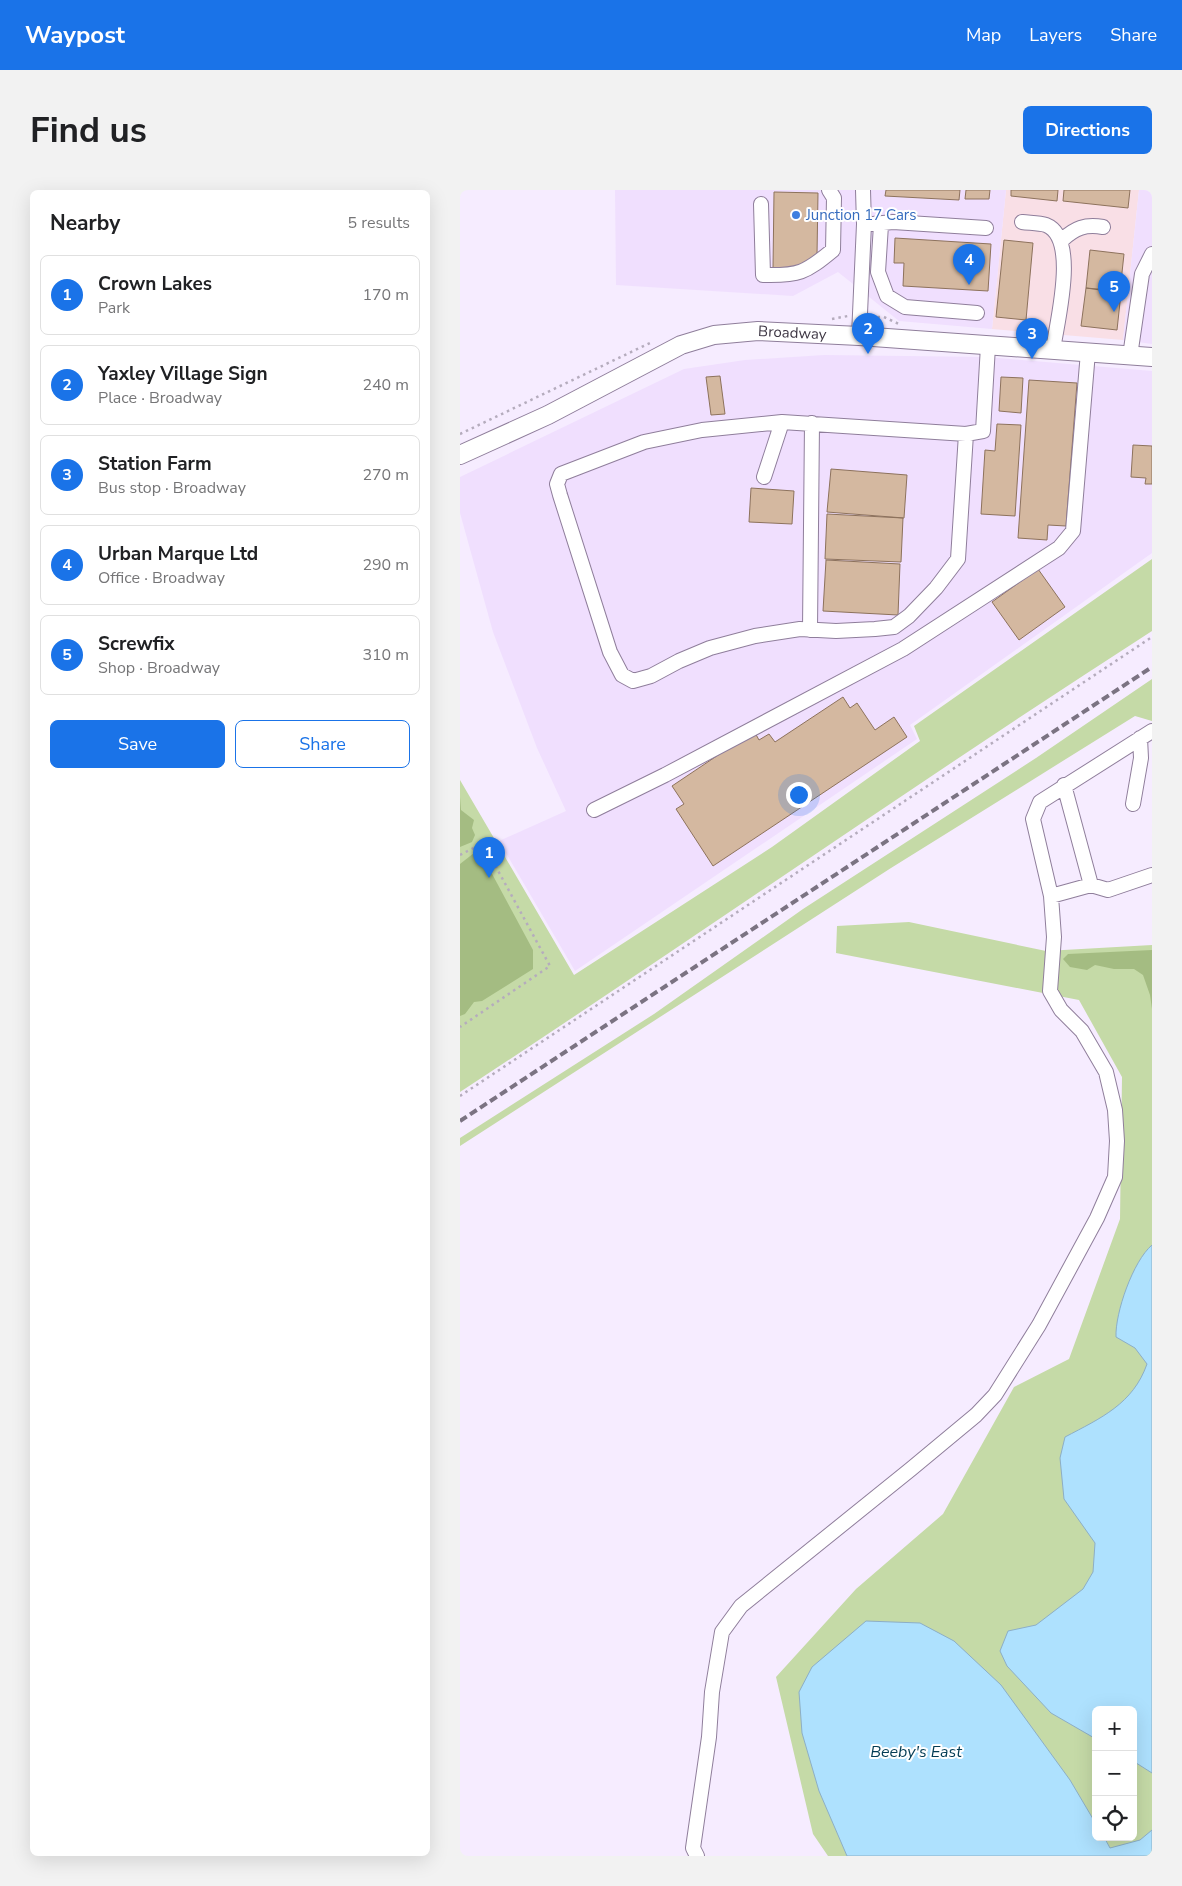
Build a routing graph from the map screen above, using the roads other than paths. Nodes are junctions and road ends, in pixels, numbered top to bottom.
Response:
1 (828, 190) edge
2 (864, 190) edge
3 (761, 204) dead end
4 (1022, 222) dead end
5 (864, 224) junction
6 (881, 225) junction
7 (1103, 227) dead end
8 (986, 228) dead end
9 (1062, 240) junction
10 (1152, 254) edge
11 (977, 313) dead end
12 (859, 336) junction
13 (988, 346) junction
14 (1053, 350) junction
15 (1088, 352) junction
16 (1130, 356) junction
17 (1152, 357) edge
18 (782, 422) junction
19 (812, 423) junction
20 (966, 434) junction
21 (460, 455) edge
22 (764, 477) dead end
23 (810, 630) junction
24 (1146, 734) edge
25 (1064, 785) junction
26 (1132, 804) dead end
27 (594, 810) dead end
28 (1152, 875) edge
29 (1091, 885) junction
30 (1051, 896) junction
31 (697, 1856) edge

1 - 3 street
2 - 5 street
4 - 9 street
5 - 6 street
5 - 12 street
6 - 8 street
6 - 11 street
7 - 9 street
9 - 14 street
10 - 16 street
12 - 13 main road, Broadway
12 - 21 main road, Broadway
13 - 14 main road, Broadway
13 - 20 street
14 - 15 main road, Broadway
15 - 16 main road, Broadway
15 - 27 street
16 - 17 main road, Broadway
18 - 19 street
18 - 22 street
18 - 23 street
19 - 20 street
19 - 23 street
20 - 23 street
24 - 25 street
24 - 26 street
25 - 29 street
25 - 30 street
28 - 29 street
29 - 30 street
30 - 31 street

